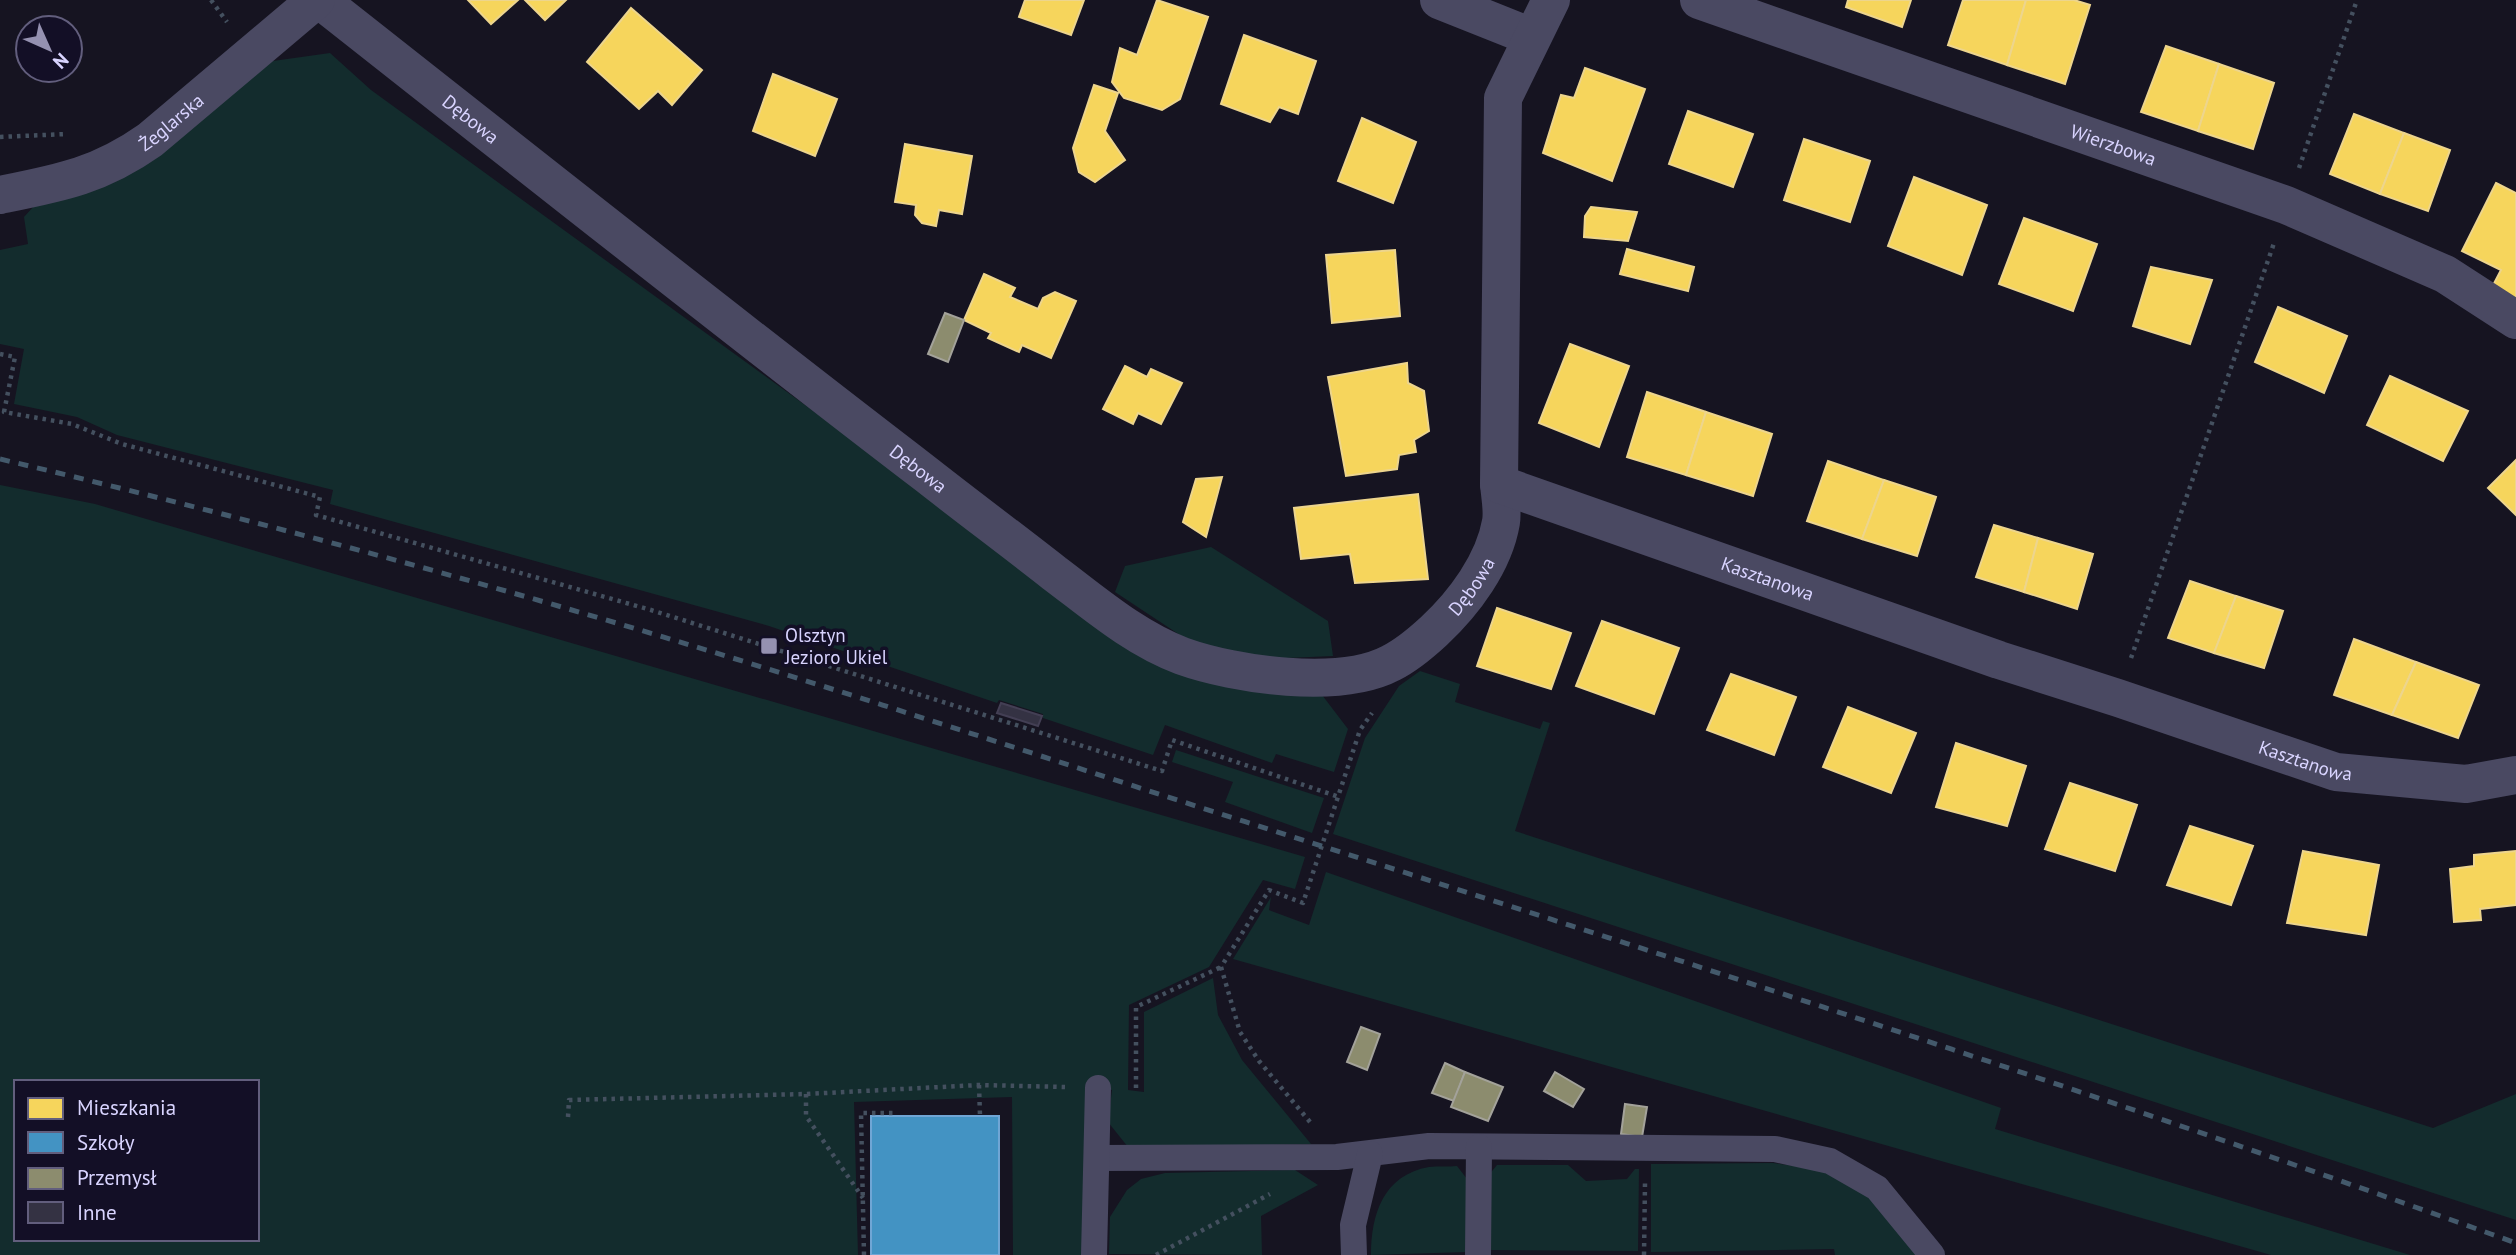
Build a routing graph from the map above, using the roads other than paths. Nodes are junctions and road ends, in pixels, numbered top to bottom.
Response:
1 (318, 0) edge
2 (1439, 0) edge
3 (1551, 0) edge
4 (1699, 0) edge
5 (1532, 37) junction
6 (0, 195) edge
7 (2516, 320) edge
8 (1499, 484) junction
9 (2516, 775) edge
10 (1098, 1088) dead end
11 (1479, 1147) junction
12 (1370, 1154) junction
13 (1097, 1158) junction
14 (1094, 1255) edge
15 (1353, 1255) edge
16 (1478, 1255) edge
17 (1932, 1255) edge

1 - 6 street, Żeglarska
1 - 8 street, Dębowa
2 - 5 street
3 - 5 street
4 - 7 street, Wierzbowa
5 - 8 street
8 - 9 street, Kasztanowa
10 - 13 lane
11 - 12 lane
11 - 16 lane
11 - 17 lane
12 - 13 lane
12 - 15 lane
13 - 14 lane

